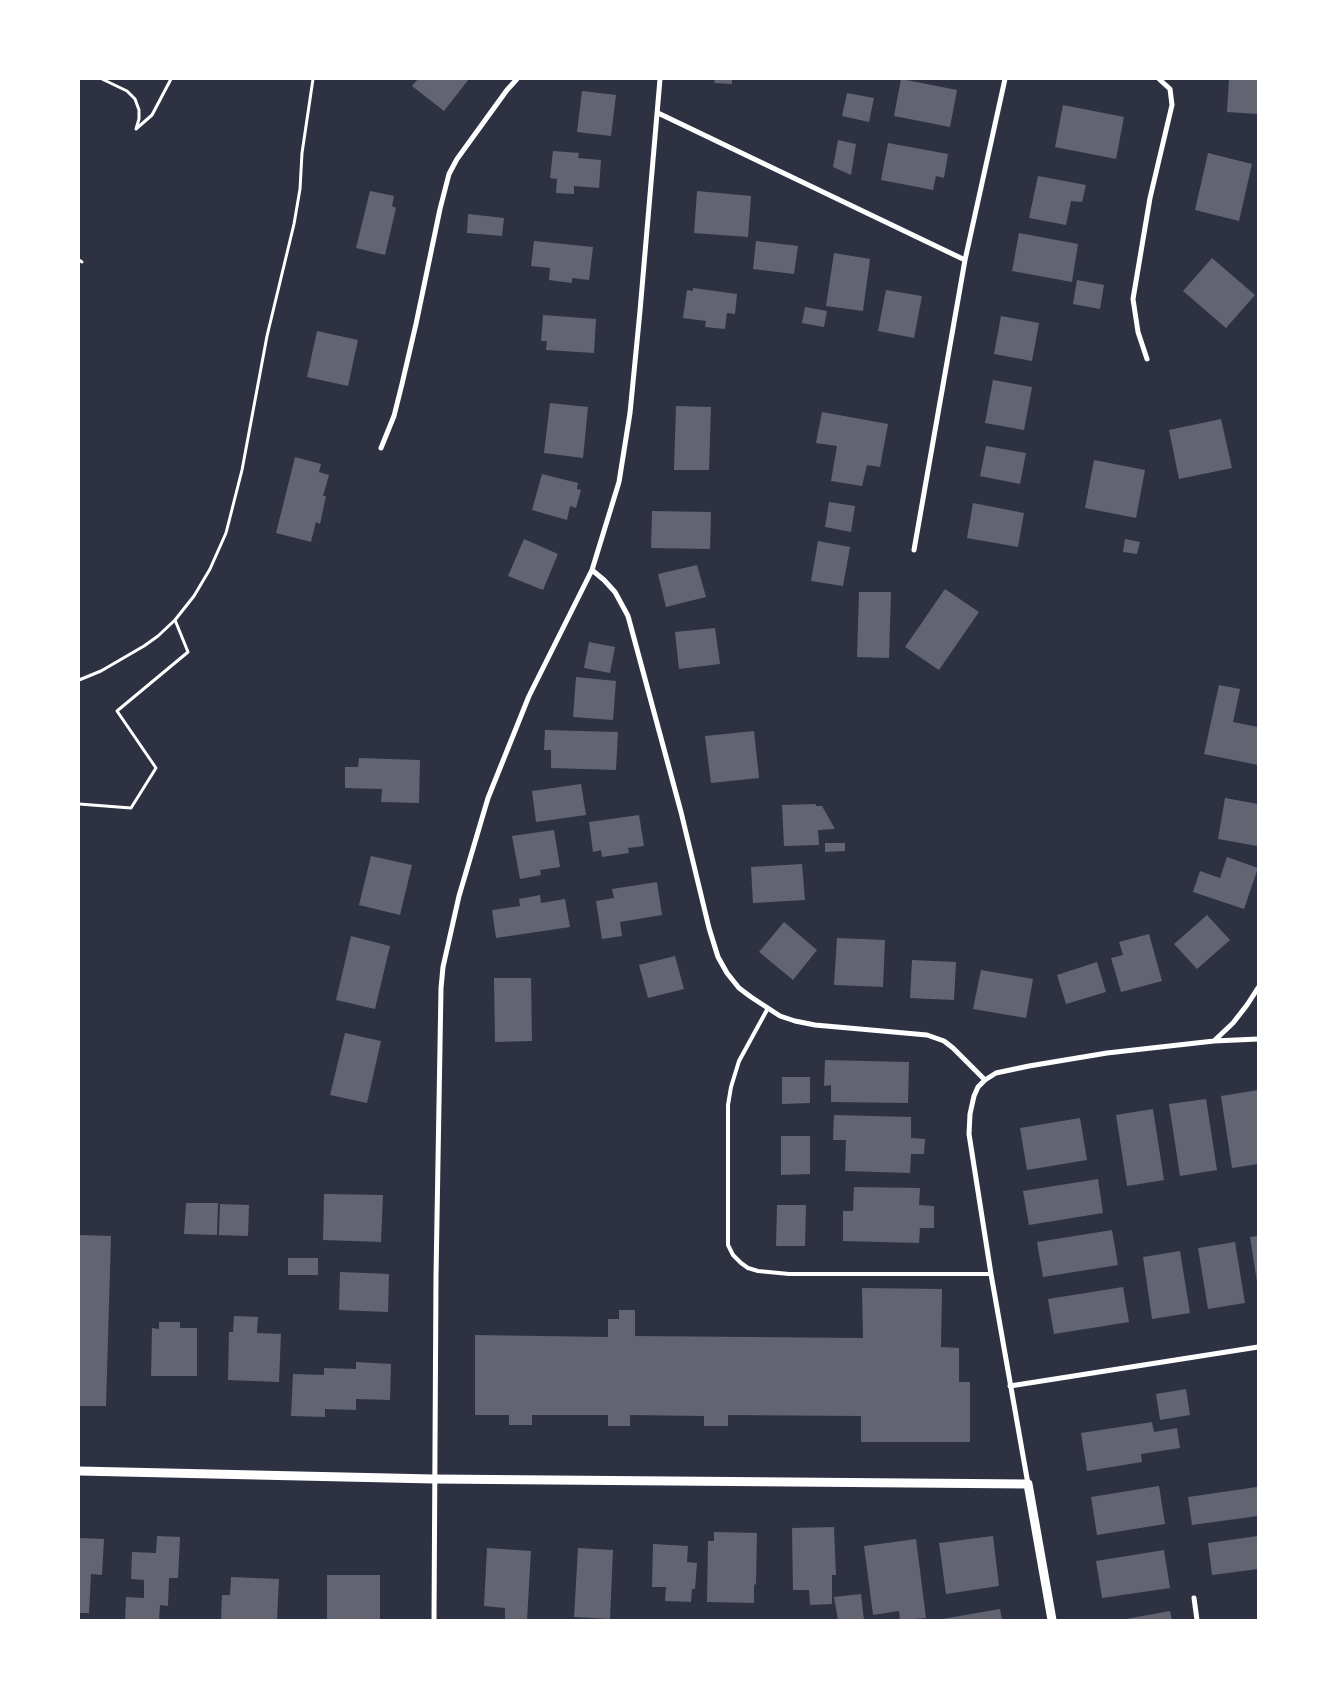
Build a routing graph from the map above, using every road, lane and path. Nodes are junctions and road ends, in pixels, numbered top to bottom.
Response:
1 (102, 79) edge
2 (170, 79) edge
3 (313, 79) edge
4 (517, 79) edge
5 (660, 79) edge
6 (1005, 79) edge
7 (1159, 79) edge
8 (658, 113) junction
9 (966, 260) junction
10 (1147, 359) dead end
11 (381, 448) dead end
12 (914, 550) dead end
13 (592, 570) junction
14 (175, 620) junction
15 (79, 680) edge
16 (79, 804) edge
17 (1258, 988) edge
18 (768, 1008) junction
19 (1258, 1039) edge
20 (1214, 1041) junction
21 (985, 1080) junction
22 (991, 1274) junction
23 (1258, 1346) edge
24 (1010, 1386) junction
25 (79, 1471) edge
26 (433, 1479) junction
27 (1028, 1484) junction
28 (1194, 1598) dead end
29 (434, 1620) edge
30 (1052, 1620) edge
31 (1198, 1620) edge

1 - 2 path
3 - 14 path
4 - 11 street
5 - 8 street
6 - 9 street
7 - 10 street
8 - 9 street
8 - 13 street
9 - 12 street
13 - 18 street
13 - 26 street
14 - 15 path
14 - 16 path
17 - 20 street
18 - 21 street
18 - 22 lane
19 - 20 street
20 - 21 street
21 - 22 street
22 - 24 street
23 - 24 street
24 - 27 street
25 - 26 street
26 - 27 street
26 - 29 street
27 - 30 street
28 - 31 street

